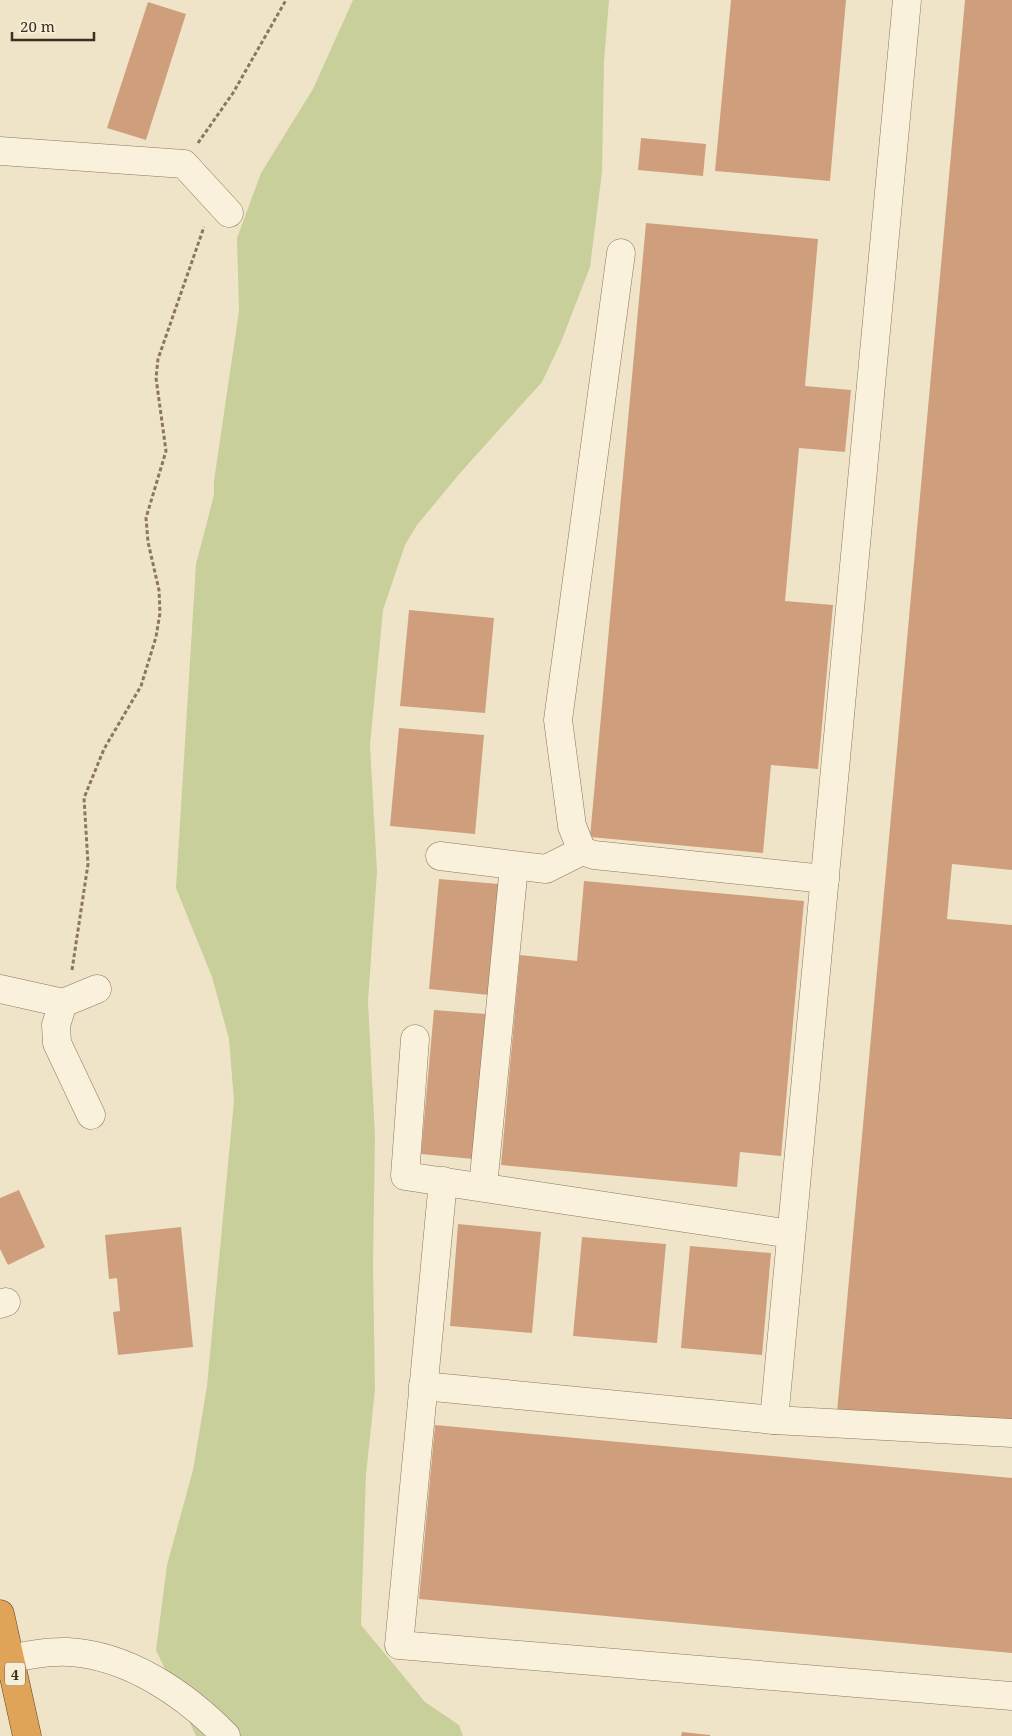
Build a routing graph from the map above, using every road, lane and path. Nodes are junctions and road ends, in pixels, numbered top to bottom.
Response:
1 (286, 0) edge
2 (907, 0) edge
3 (0, 152) edge
4 (184, 164) junction
5 (221, 205) joint
6 (621, 254) dead end
7 (582, 851) junction
8 (440, 856) dead end
9 (514, 866) junction
10 (825, 879) junction
11 (0, 988) edge
12 (78, 997) junction
13 (415, 1039) dead end
14 (91, 1115) dead end
15 (443, 1181) junction
16 (482, 1188) junction
17 (791, 1234) junction
18 (423, 1386) junction
19 (774, 1420) junction
20 (1012, 1433) edge
21 (0, 1614) edge
22 (6, 1660) edge
23 (1012, 1696) edge
24 (28, 1736) edge
25 (226, 1736) edge

1 - 4 path
2 - 10 street
3 - 4 street
4 - 5 street
5 - 12 path
6 - 7 street
7 - 9 street
7 - 10 street
8 - 9 street
9 - 16 street
10 - 17 street
11 - 12 street
12 - 14 street
13 - 15 street
15 - 16 street
15 - 18 street
16 - 17 street
17 - 19 street
18 - 19 street
18 - 23 street
19 - 20 street
21 - 22 highway, 4
22 - 24 highway, 4
22 - 25 street

